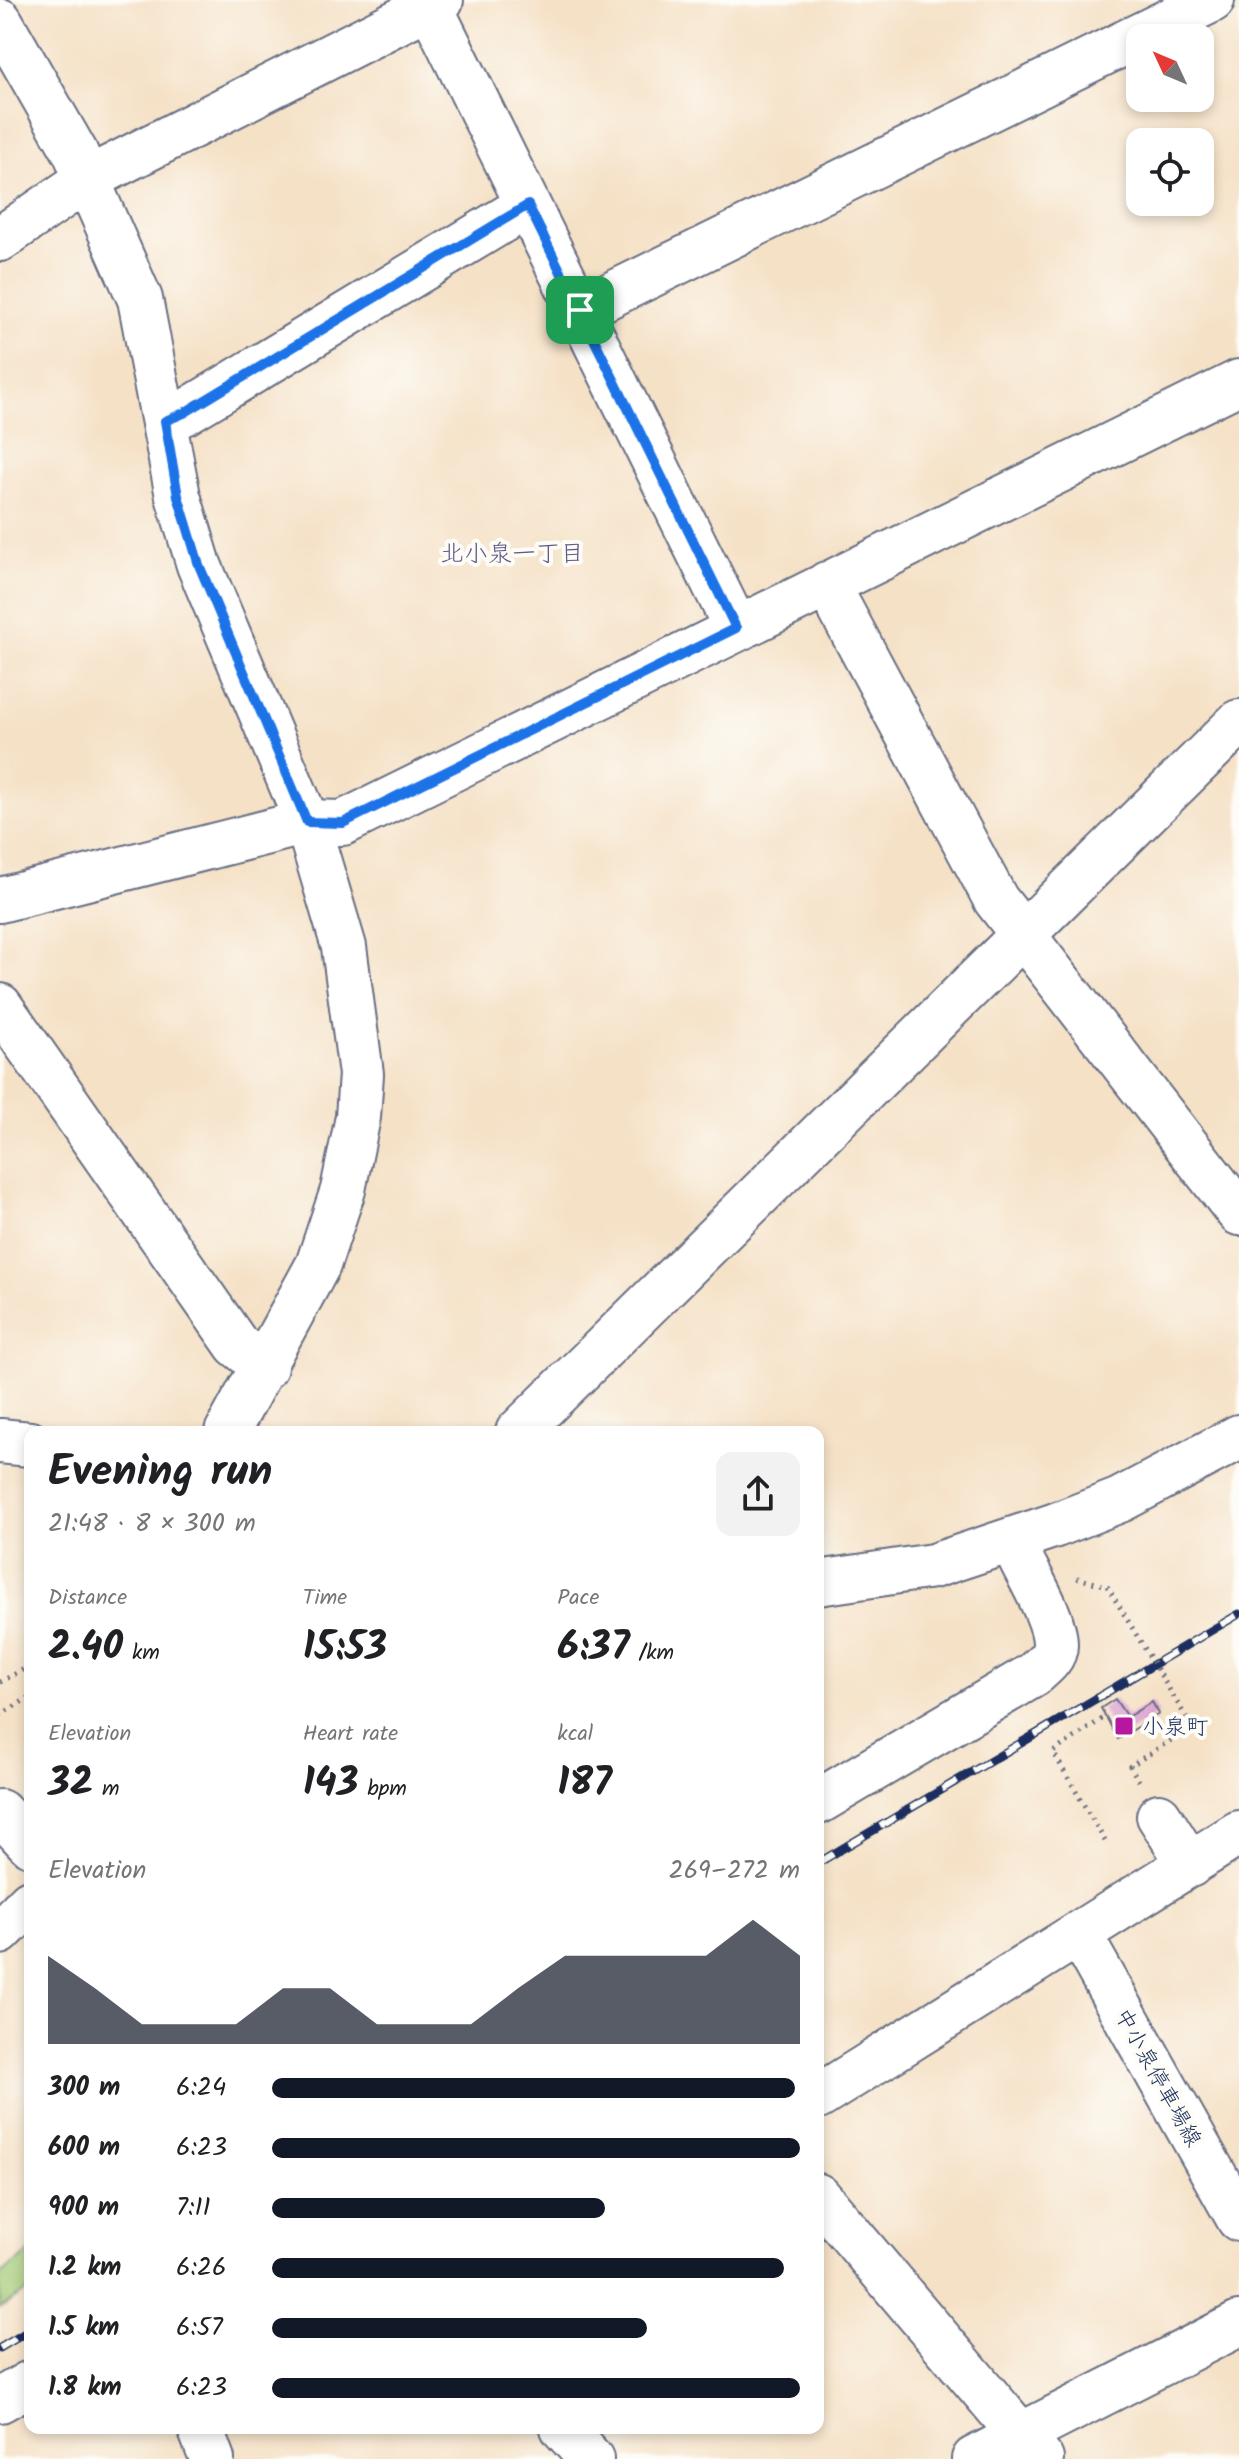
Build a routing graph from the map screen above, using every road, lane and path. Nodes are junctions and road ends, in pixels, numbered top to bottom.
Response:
1 (1212, 0) edge
2 (432, 2) edge
3 (0, 21) edge
4 (86, 180) junction
5 (528, 205) junction
6 (0, 239) edge
7 (580, 310) junction
8 (1239, 382) edge
9 (165, 421) junction
10 (827, 584) junction
11 (736, 628) junction
12 (1239, 722) edge
13 (307, 822) junction
14 (0, 900) edge
15 (1023, 933) junction
16 (0, 1006) edge
17 (1239, 1213) edge
18 (265, 1367) junction
19 (231, 1426) edge
20 (524, 1426) edge
21 (1239, 1437) edge
22 (0, 1441) edge
23 (24, 1443) edge
24 (1012, 1540) junction
25 (824, 1582) edge
26 (1107, 1586) dead end
27 (24, 1669) edge
28 (0, 1682) edge
29 (24, 1701) edge
30 (0, 1715) edge
31 (1105, 1717) dead end
32 (1144, 1757) dead end
33 (824, 1798) edge
34 (0, 1812) edge
35 (1159, 1816) dead end
36 (1239, 1833) edge
37 (24, 1838) edge
38 (1105, 1841) dead end
39 (1190, 1865) junction
40 (24, 1908) edge
41 (0, 1932) edge
42 (1079, 1934) junction
43 (824, 2093) edge
44 (824, 2203) edge
45 (1239, 2219) edge
46 (1239, 2324) edge
47 (24, 2386) edge
48 (0, 2400) edge
49 (202, 2434) edge
50 (568, 2434) edge
51 (1031, 2447) edge
52 (212, 2459) edge
53 (591, 2459) edge
54 (974, 2459) edge

1 - 7 street
2 - 4 street
2 - 5 street
3 - 4 street
4 - 6 street
4 - 9 street
5 - 7 street
5 - 9 street
7 - 11 street
8 - 10 street
9 - 13 street
10 - 11 street
10 - 15 street
11 - 13 street
12 - 15 street
13 - 14 street
13 - 18 street
15 - 17 street
15 - 20 street
16 - 18 street
18 - 19 street
21 - 24 street
22 - 23 street
24 - 25 street
24 - 33 street
26 - 32 path, bridge
27 - 28 path
29 - 30 path
31 - 38 path
34 - 37 street
35 - 39 street
36 - 39 street
39 - 42 street
40 - 41 street
42 - 43 street
42 - 45 street, 中小泉停車場線
44 - 51 street
46 - 51 street
47 - 48 street
49 - 52 street
50 - 53 street
51 - 54 street

